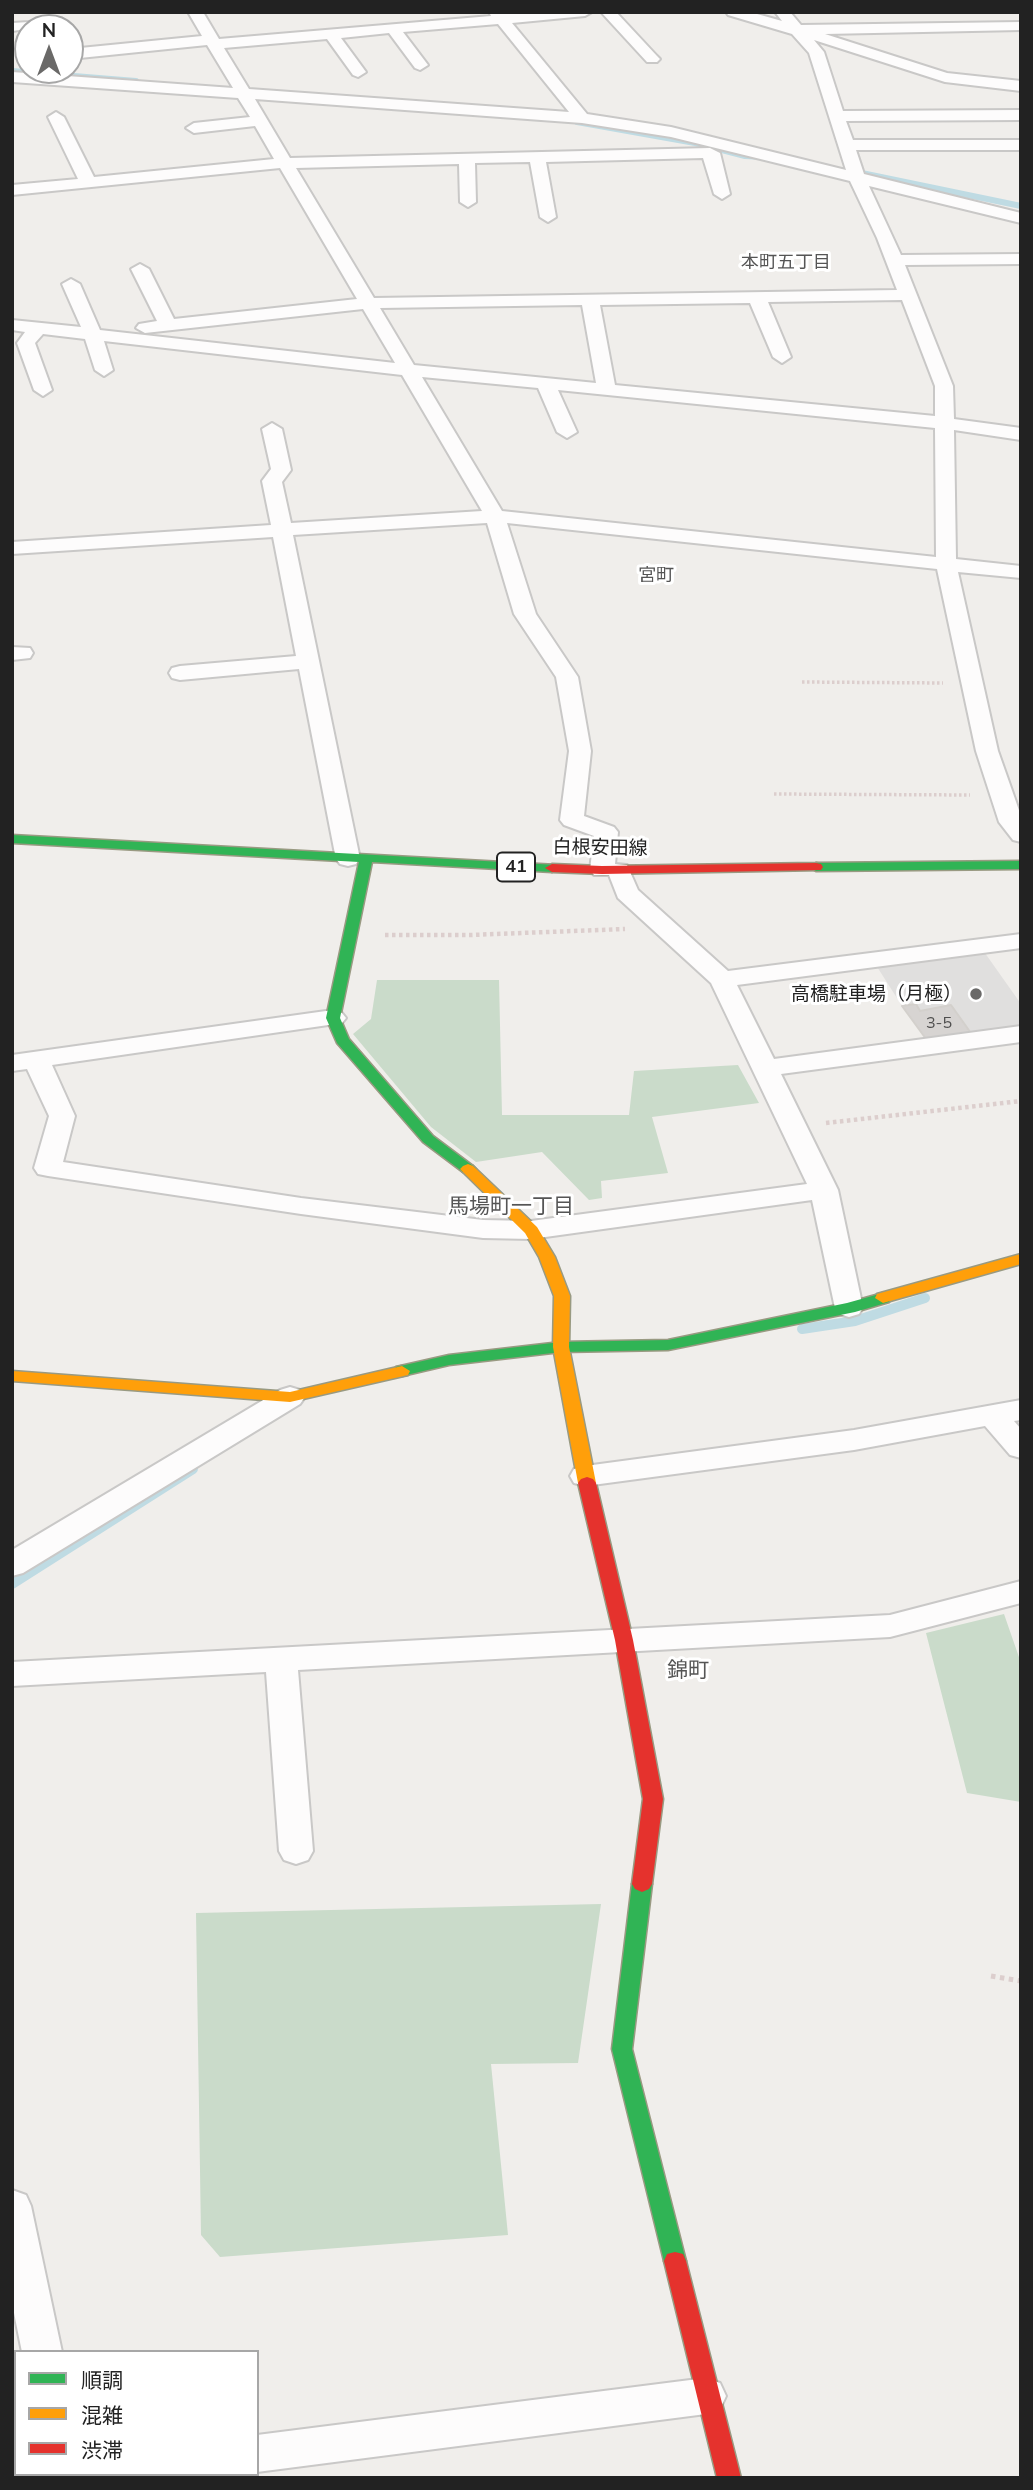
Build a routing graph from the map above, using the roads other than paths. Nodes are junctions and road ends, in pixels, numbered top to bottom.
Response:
1 (195, 12) edge
2 (585, 12) edge
3 (608, 12) edge
4 (733, 12) edge
5 (782, 12) edge
6 (499, 16) edge
7 (437, 18) edge
8 (995, 26) junction
9 (1021, 26) edge
10 (393, 29) junction
11 (334, 30) junction
12 (796, 30) junction
13 (213, 42) junction
14 (1011, 42) dead end
15 (84, 53) edge
16 (652, 59) dead end
17 (420, 65) dead end
18 (358, 72) dead end
19 (12, 77) edge
20 (1021, 86) edge
21 (244, 95) junction
22 (1021, 115) edge
23 (837, 116) junction
24 (56, 117) dead end
25 (582, 118) junction
26 (260, 121) junction
27 (194, 128) dead end
28 (846, 145) junction
29 (1021, 145) edge
30 (750, 152) junction
31 (710, 153) junction
32 (537, 156) junction
33 (467, 158) junction
34 (285, 163) junction
35 (857, 178) junction
36 (88, 182) junction
37 (12, 190) edge
38 (722, 194) dead end
39 (468, 202) dead end
40 (548, 217) dead end
41 (1021, 218) edge
42 (1021, 259) edge
43 (893, 260) junction
44 (141, 269) dead end
45 (71, 284) dead end
46 (906, 295) junction
47 (756, 296) junction
48 (590, 299) junction
49 (368, 303) junction
50 (12, 325) edge
51 (168, 326) junction
52 (38, 328) junction
53 (93, 334) junction
54 (19, 344) edge
55 (782, 358) dead end
56 (104, 370) dead end
57 (408, 370) junction
58 (545, 383) junction
59 (43, 390) dead end
60 (607, 390) junction
61 (943, 423) junction
62 (272, 429) dead end
63 (567, 432) dead end
64 (1021, 434) edge
65 (495, 516) junction
66 (284, 531) junction
67 (12, 548) edge
68 (946, 563) junction
69 (1021, 572) edge
70 (306, 662) junction
71 (180, 673) dead end
72 (1012, 796) edge
73 (1021, 835) edge
74 (12, 839) edge
75 (357, 860) junction
76 (1021, 865) edge
77 (610, 870) junction
78 (1021, 941) edge
79 (722, 979) junction
80 (333, 1018) junction
81 (1021, 1034) edge
82 (24, 1061) edge
83 (766, 1068) junction
84 (824, 1190) junction
85 (531, 1230) junction
86 (1021, 1259) edge
87 (849, 1308) junction
88 (561, 1347) junction
89 (12, 1376) edge
90 (290, 1397) junction
91 (1006, 1413) edge
92 (1021, 1448) edge
93 (585, 1476) junction
94 (12, 1565) edge
95 (1021, 1592) edge
96 (624, 1640) junction
97 (281, 1659) junction
98 (12, 1674) edge
99 (296, 1851) dead end
100 (12, 2206) edge
101 (42, 2350) edge
102 (706, 2396) junction
103 (259, 2454) edge
104 (729, 2478) edge

1 - 13 street
2 - 6 street
3 - 16 street
4 - 12 street
5 - 12 street
6 - 7 street
6 - 25 street
7 - 10 street
8 - 9 street
8 - 12 street
8 - 14 street
10 - 11 street
10 - 17 street
11 - 13 street
11 - 18 street
12 - 20 street
12 - 23 street
13 - 15 street
13 - 21 street
19 - 21 street
21 - 25 street
21 - 26 street
22 - 23 street
23 - 28 street
24 - 36 street
25 - 30 street
26 - 27 street
26 - 34 street
28 - 29 street
28 - 35 street
30 - 31 street
30 - 35 street
31 - 32 street
31 - 38 street
32 - 33 street
32 - 40 street
33 - 34 street
33 - 39 street
34 - 36 street
34 - 49 street
35 - 41 street
35 - 43 street
36 - 37 street
42 - 43 street
43 - 46 street
44 - 51 street
45 - 53 street
46 - 47 street
46 - 61 street
47 - 48 street
47 - 55 street
48 - 49 street
48 - 60 street
49 - 51 street
49 - 57 street
50 - 52 street
51 - 53 street
52 - 53 street
52 - 54 street
53 - 56 street
53 - 57 street
54 - 59 street
57 - 58 street
57 - 65 street
58 - 60 street
58 - 63 street
60 - 61 street
61 - 64 street
61 - 68 street
62 - 66 street
65 - 66 street
65 - 68 street
65 - 77 street
66 - 67 street
66 - 70 street
68 - 69 street
68 - 72 street
70 - 71 street
70 - 75 street
72 - 73 street
74 - 75 street, 白根安田線 / 41
75 - 77 street, 白根安田線 / 41
75 - 80 street
76 - 77 street, 白根安田線 / 41
77 - 79 street
78 - 79 street
79 - 83 street
80 - 82 street
80 - 85 street
81 - 83 street
82 - 85 street
83 - 84 street
84 - 85 street
84 - 87 street
85 - 88 street
86 - 87 street
87 - 88 street
88 - 90 street
88 - 93 street
89 - 90 street
90 - 94 street
91 - 92 street
91 - 93 street
93 - 96 street
95 - 96 street
96 - 97 street
96 - 102 street
97 - 98 street
97 - 99 street
100 - 101 street
102 - 103 street
102 - 104 street

